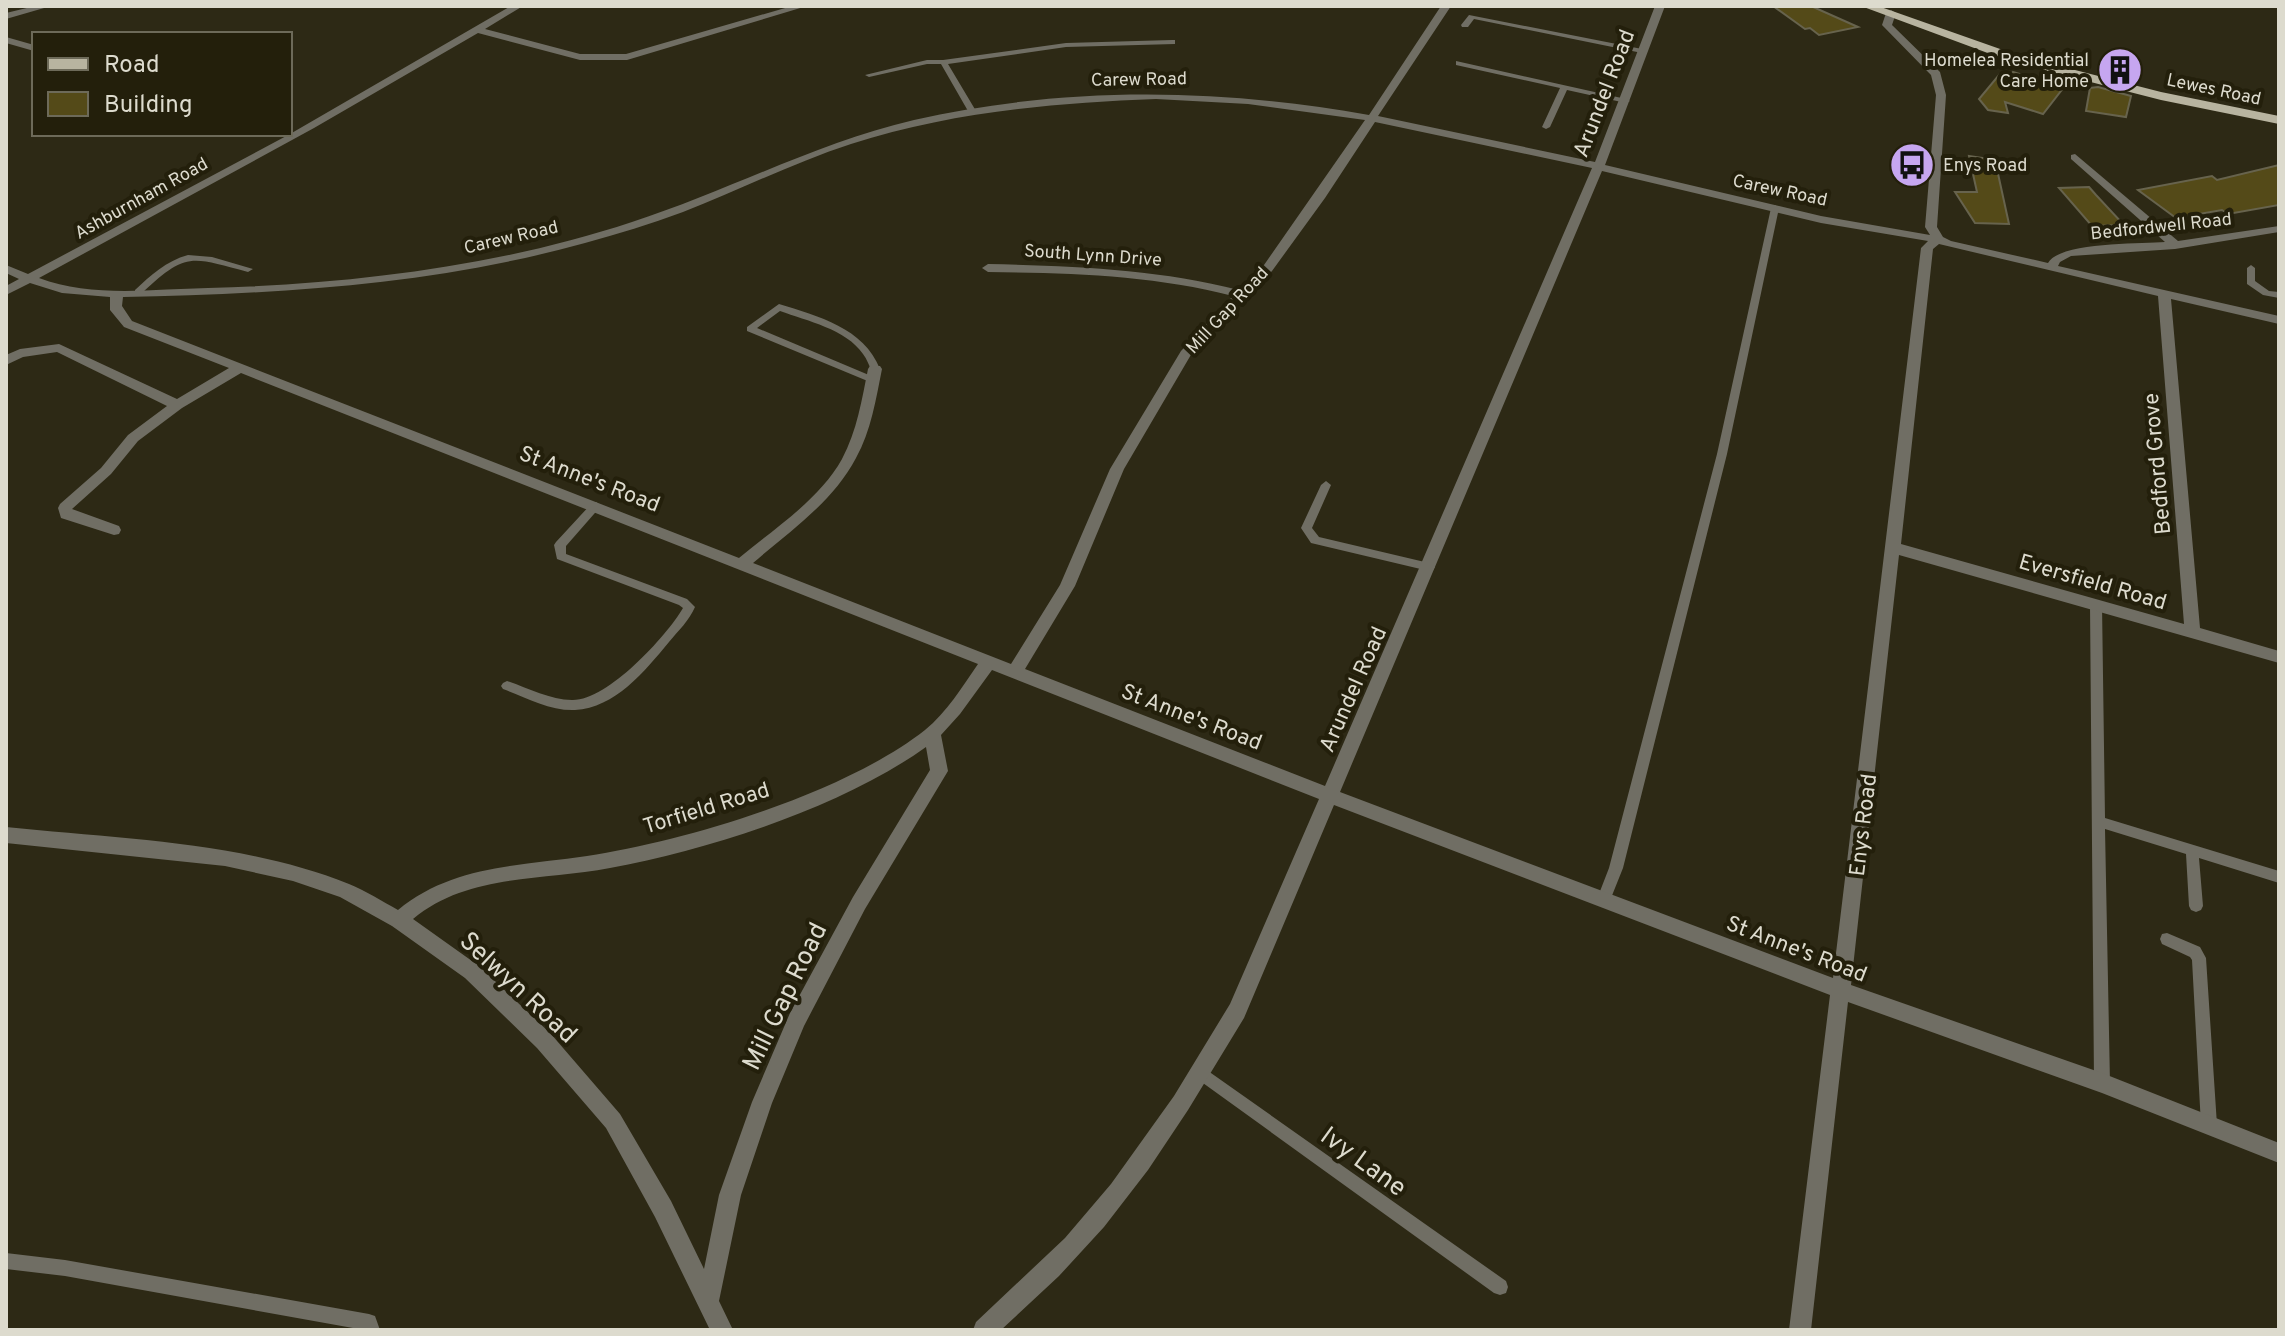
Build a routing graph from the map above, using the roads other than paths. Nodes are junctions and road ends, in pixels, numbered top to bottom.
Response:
1 (46, 6) edge
2 (518, 6) edge
3 (802, 6) edge
4 (1446, 6) edge
5 (1660, 6) edge
6 (1867, 6) edge
7 (1891, 13) junction
8 (6, 16) edge
9 (1465, 25) dead end
10 (476, 30) junction
11 (6, 40) edge
12 (1172, 42) dead end
13 (32, 47) edge
14 (1642, 51) junction
15 (943, 62) junction
16 (1459, 63) dead end
17 (869, 75) dead end
18 (1564, 87) junction
19 (1626, 101) junction
20 (972, 111) junction
21 (1375, 117) junction
22 (2279, 120) edge
23 (292, 121) edge
24 (310, 126) junction
25 (1546, 127) dead end
26 (292, 136) edge
27 (292, 136) edge
28 (2075, 157) dead end
29 (1598, 167) junction
30 (1775, 208) junction
31 (2279, 229) edge
32 (1938, 239) junction
33 (2175, 245) junction
34 (2052, 267) junction
35 (988, 268) dead end
36 (2251, 268) dead end
37 (6, 269) edge
38 (248, 269) dead end
39 (31, 278) junction
40 (6, 291) edge
41 (138, 292) junction
42 (118, 293) junction
43 (2164, 293) junction
44 (1242, 295) junction
45 (2279, 295) edge
46 (2279, 320) edge
47 (6, 361) edge
48 (238, 369) junction
49 (874, 374) junction
50 (177, 405) junction
51 (1326, 485) dead end
52 (596, 506) junction
53 (114, 530) dead end
54 (1895, 548) junction
55 (743, 563) junction
56 (1429, 567) junction
57 (2096, 604) junction
58 (2192, 632) junction
59 (2279, 657) edge
60 (988, 663) junction
61 (1014, 673) junction
62 (507, 686) dead end
63 (932, 733) junction
64 (1329, 795) junction
65 (2098, 821) junction
66 (6, 835) edge
67 (2192, 850) junction
68 (2279, 877) edge
69 (1604, 899) junction
70 (2196, 906) dead end
71 (399, 920) junction
72 (2167, 939) dead end
73 (1840, 990) junction
74 (1201, 1073) junction
75 (2102, 1083) junction
76 (2209, 1125) junction
77 (2279, 1153) edge
78 (6, 1261) edge
79 (1500, 1287) dead end
80 (709, 1299) junction
81 (372, 1330) edge
82 (722, 1330) edge
83 (984, 1330) edge
84 (1800, 1330) edge

1 - 8 street
2 - 10 street, Ashburnham Road
3 - 10 street
4 - 21 street, Mill Gap Road
5 - 14 street, Arundel Road
6 - 7 main road, Lewes Road
7 - 22 main road, Lewes Road
7 - 32 street, Enys Road
9 - 14 lane
10 - 24 street, Ashburnham Road
11 - 13 street
12 - 15 lane
14 - 19 street, Arundel Road
15 - 17 lane
15 - 20 lane
16 - 18 lane
18 - 19 lane
18 - 25 lane
19 - 29 street, Arundel Road
20 - 21 street, Carew Road
20 - 41 street, Carew Road
21 - 29 street, Carew Road
21 - 44 street, Mill Gap Road
23 - 24 street
24 - 27 street, Ashburnham Road
26 - 39 street, Ashburnham Road
28 - 33 street
29 - 30 street, Carew Road
29 - 56 street, Arundel Road
30 - 32 street, Carew Road
30 - 69 lane
31 - 33 street, Bedfordwell Road
32 - 34 street, Carew Road
32 - 54 street, Enys Road
33 - 34 street, Bedfordwell Road
34 - 43 street, Carew Road
35 - 44 street, South Lynn Drive
36 - 45 lane
37 - 39 street, Carew Road
38 - 41 lane
39 - 40 street, Ashburnham Road
39 - 42 street, Carew Road
41 - 42 street, Carew Road
42 - 48 street, St Anne's Road
43 - 46 street, Carew Road
43 - 58 street, Bedford Grove
44 - 61 street, Mill Gap Road
47 - 50 street
48 - 50 street
48 - 52 street, St Anne's Road
49 - 49 lane
49 - 55 street
50 - 53 street
51 - 56 lane
52 - 55 street, St Anne's Road
52 - 62 lane
54 - 57 street, Eversfield Road
54 - 73 street, Enys Road
55 - 60 street, St Anne's Road
56 - 64 street, Arundel Road
57 - 58 street, Eversfield Road
57 - 65 lane
58 - 59 street, Eversfield Road
60 - 61 street, St Anne's Road
60 - 63 street, Torfield Road
61 - 64 street, St Anne's Road
63 - 71 street, Torfield Road
63 - 80 street, Mill Gap Road
64 - 69 street, St Anne's Road
64 - 74 street, Arundel Road
65 - 67 lane
65 - 75 lane
66 - 71 street, Selwyn Road
67 - 68 lane
67 - 70 lane
69 - 73 street, St Anne's Road
71 - 80 street, Selwyn Road
72 - 76 lane
73 - 75 street, St Anne's Road
73 - 84 street, Enys Road
74 - 79 lane, Ivy Lane
74 - 83 street, Arundel Road
75 - 76 street, St Anne's Road
76 - 77 street, St Anne's Road
78 - 81 lane
80 - 82 street, Selwyn Road

